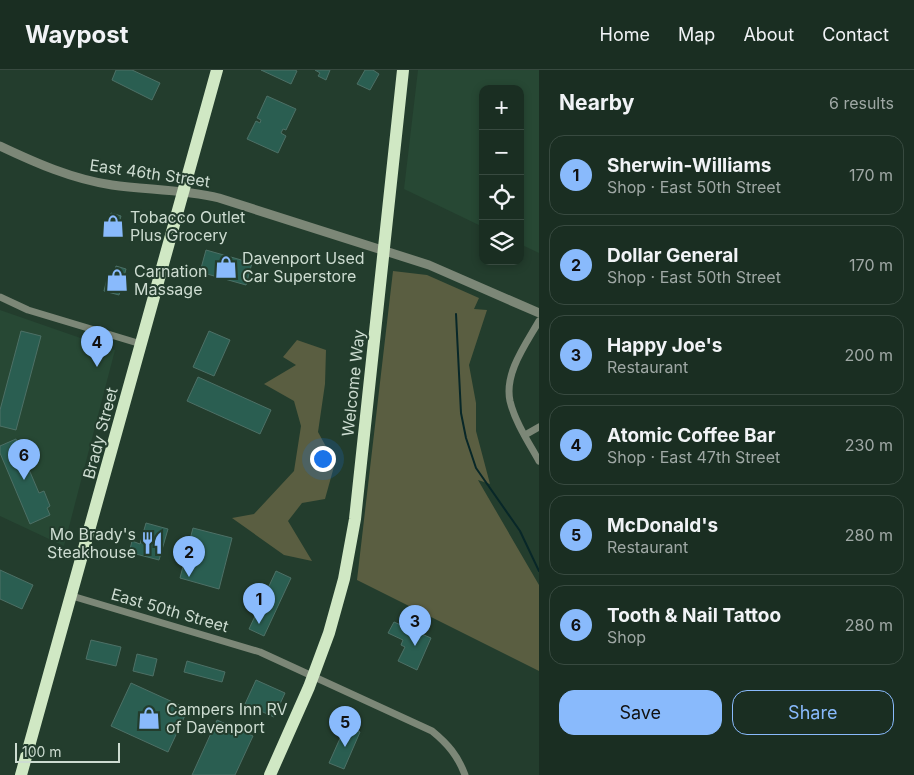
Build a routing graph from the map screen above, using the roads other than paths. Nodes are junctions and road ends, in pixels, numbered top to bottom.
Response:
1 (217, 70) edge
2 (404, 70) edge
3 (0, 146) edge
4 (185, 191) junction
5 (384, 251) junction
6 (0, 297) edge
7 (539, 313) edge
8 (539, 321) edge
9 (141, 344) junction
10 (539, 427) edge
11 (525, 435) junction
12 (539, 461) edge
13 (72, 596) junction
14 (313, 677) junction
15 (21, 775) edge
16 (270, 775) edge
17 (466, 775) edge

1 - 4 highway, Brady Street
2 - 5 highway, Welcome Way
3 - 4 street, East 46th Street
4 - 5 street, East 46th Street
4 - 9 highway, Brady Street
5 - 7 street, East 46th Street
5 - 14 highway, Welcome Way
6 - 9 street
8 - 11 street
9 - 13 highway, Brady Street
10 - 11 street
11 - 12 street
13 - 14 street, East 50th Street
13 - 15 highway, Brady Street
14 - 16 highway, Welcome Way
14 - 17 street, East 50th Street

